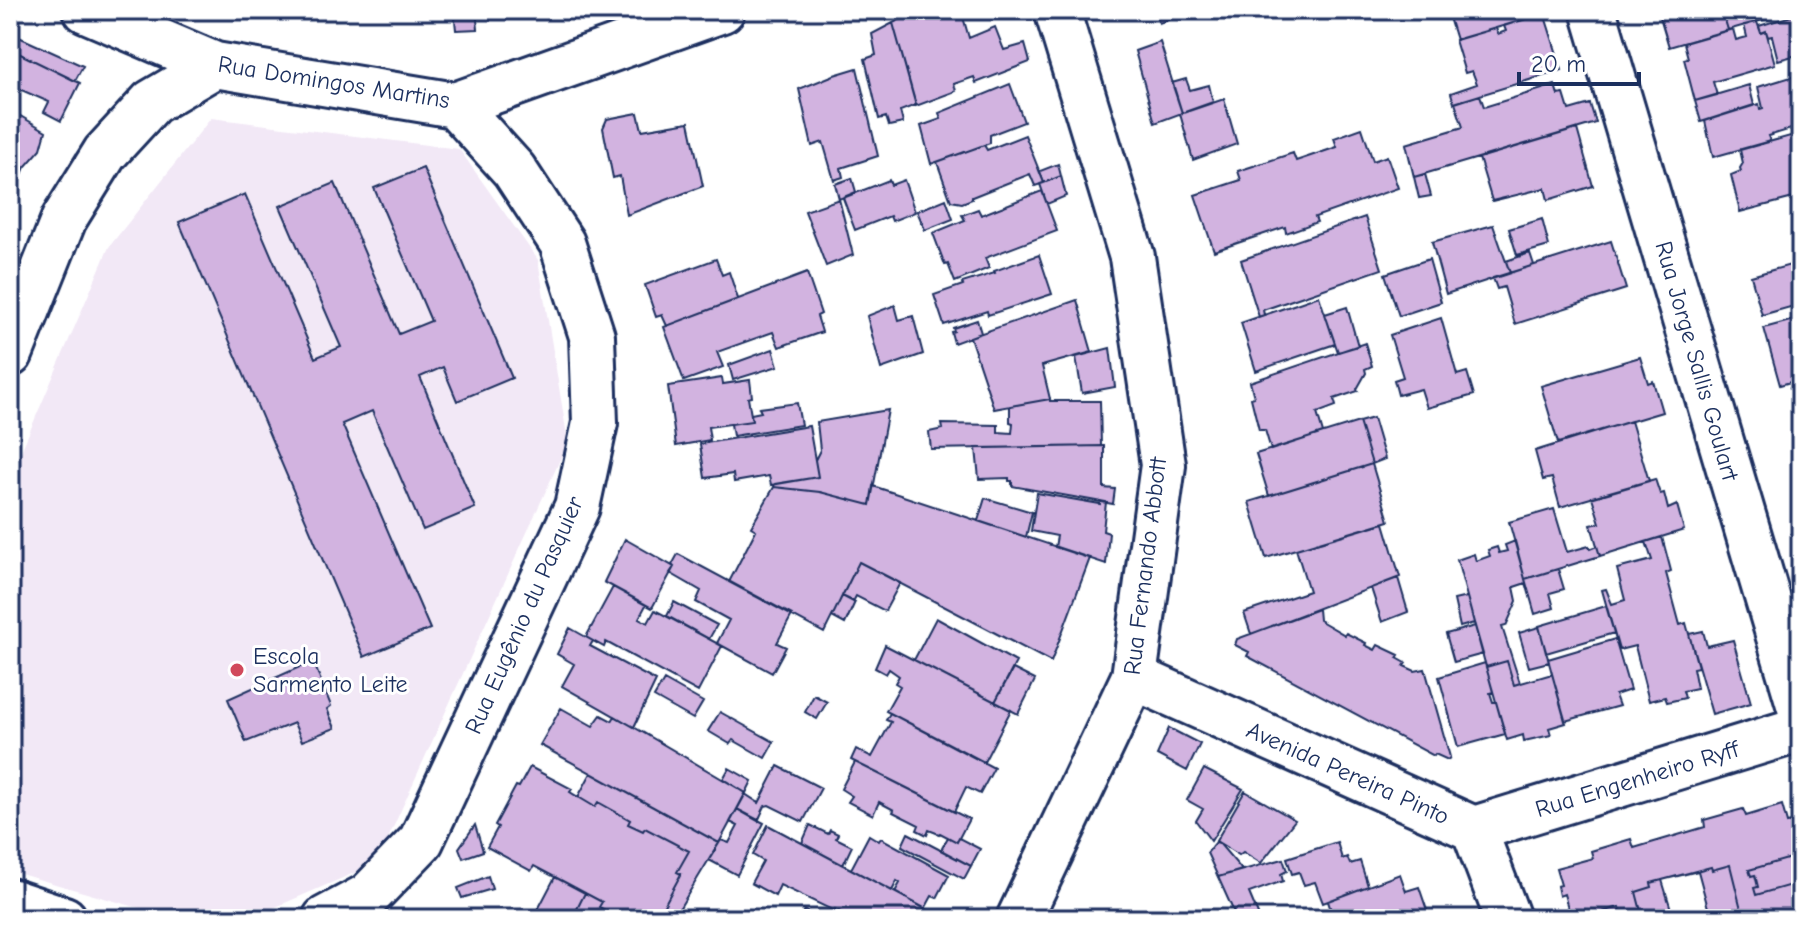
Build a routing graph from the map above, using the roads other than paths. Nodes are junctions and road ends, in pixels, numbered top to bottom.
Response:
1 (86, 10) edge
2 (722, 10) edge
3 (1057, 10) edge
4 (1593, 10) edge
5 (215, 65) junction
6 (455, 105) junction
7 (10, 354) edge
8 (1134, 677) junction
9 (1801, 711) edge
10 (1801, 729) edge
11 (1474, 829) junction
12 (10, 901) edge
13 (64, 919) edge
14 (325, 919) edge
15 (1019, 919) edge
16 (1508, 919) edge

1 - 5 street, Rua Domingos Martins
2 - 6 street, Rua Domingos Martins
3 - 8 street, Rua Fernando Abbott
4 - 9 street, Rua Jorge Sallis Goulart
5 - 6 street, Rua Domingos Martins
5 - 7 street
6 - 14 street, Rua Eugênio du Pasquier
8 - 11 street, Avenida Pereira Pinto
8 - 15 street, Rua Fernando Abbott
10 - 11 street, Rua Engenheiro Ryff
11 - 16 street, Avenida Pereira Pinto
12 - 13 street

